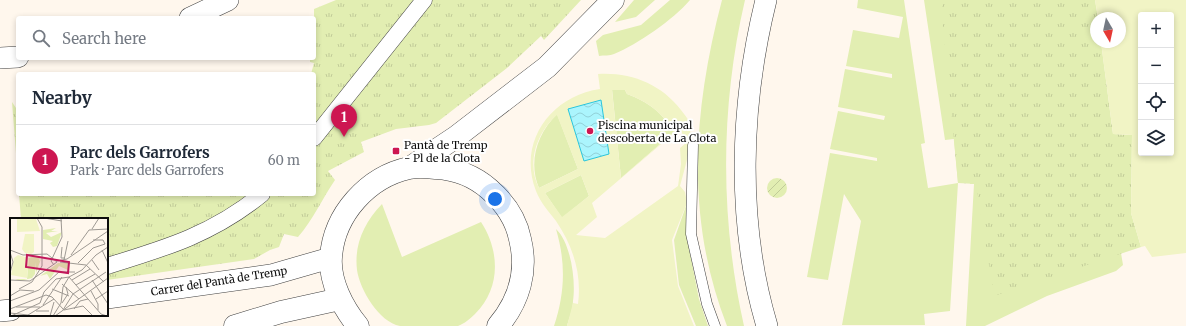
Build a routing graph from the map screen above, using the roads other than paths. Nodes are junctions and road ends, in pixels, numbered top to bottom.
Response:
1 (228, 0) edge
2 (424, 0) edge
3 (613, 0) edge
4 (766, 0) edge
5 (194, 16) edge
6 (16, 57) edge
7 (0, 58) edge
8 (316, 135) edge
9 (693, 145) dead end
10 (411, 167) junction
11 (259, 196) edge
12 (330, 258) junction
13 (108, 266) edge
14 (108, 298) edge
15 (340, 299) junction
16 (10, 310) edge
17 (0, 311) edge
18 (235, 326) edge
19 (358, 326) edge
20 (498, 326) edge
21 (715, 326) edge
22 (767, 326) edge

1 - 5 street
2 - 8 street
3 - 10 street
4 - 22 street
6 - 7 street
9 - 21 lane
10 - 12 street
10 - 20 street
11 - 13 street
12 - 14 street, Carrer del Pantà de Tremp
12 - 15 street
15 - 18 street
15 - 19 street
16 - 17 street

